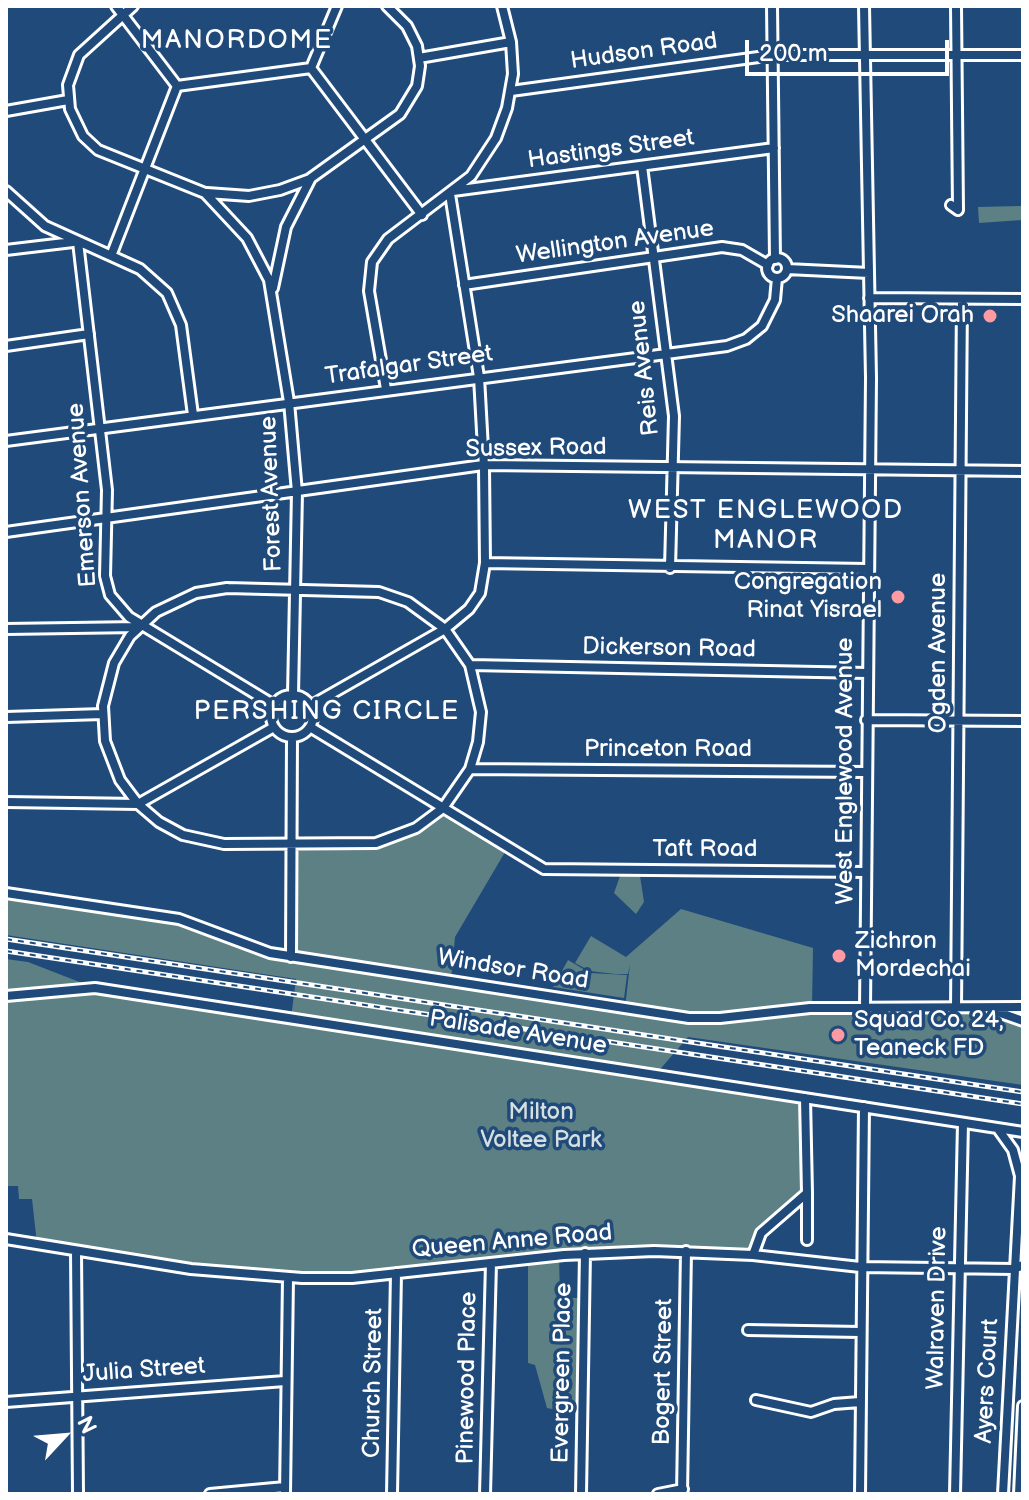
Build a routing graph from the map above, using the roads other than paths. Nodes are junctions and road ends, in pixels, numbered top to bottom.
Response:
1 (116, 6) edge
2 (133, 6) edge
3 (337, 6) edge
4 (387, 6) edge
5 (502, 6) edge
6 (772, 6) edge
7 (864, 6) edge
8 (956, 6) edge
9 (122, 14) junction
10 (511, 42) junction
11 (773, 55) junction
12 (1023, 55) edge
13 (865, 56) junction
14 (956, 57) junction
15 (419, 58) junction
16 (311, 68) junction
17 (177, 86) junction
18 (511, 91) junction
19 (68, 100) junction
20 (6, 111) edge
21 (365, 140) junction
22 (774, 148) junction
23 (642, 166) junction
24 (145, 170) junction
25 (311, 178) junction
26 (6, 191) edge
27 (451, 192) junction
28 (205, 193) junction
29 (951, 205) dead end
30 (422, 215) junction
31 (76, 242) junction
32 (6, 250) edge
33 (111, 256) junction
34 (654, 257) junction
35 (771, 262) junction
36 (787, 269) junction
37 (869, 273) junction
38 (777, 278) junction
39 (464, 285) junction
40 (273, 293) junction
41 (869, 298) junction
42 (962, 299) junction
43 (1023, 299) edge
44 (89, 334) junction
45 (6, 346) edge
46 (666, 352) junction
47 (479, 377) junction
48 (386, 389) junction
49 (289, 402) junction
50 (193, 415) junction
51 (100, 428) junction
52 (6, 441) edge
53 (484, 465) junction
54 (673, 469) junction
55 (868, 470) junction
56 (961, 471) junction
57 (1023, 471) edge
58 (297, 492) junction
59 (108, 518) junction
60 (6, 532) edge
61 (485, 563) junction
62 (670, 568) junction
63 (867, 569) junction
64 (295, 590) junction
65 (140, 626) junction
66 (6, 629) edge
67 (445, 629) junction
68 (470, 665) junction
69 (867, 673) junction
70 (293, 695) junction
71 (274, 705) junction
72 (310, 706) junction
73 (103, 714) junction
74 (6, 717) edge
75 (866, 720) junction
76 (959, 720) junction
77 (1023, 721) edge
78 (274, 727) junction
79 (310, 727) junction
80 (292, 737) junction
81 (470, 769) junction
82 (866, 772) junction
83 (6, 802) edge
84 (133, 805) junction
85 (443, 808) junction
86 (290, 844) junction
87 (866, 872) junction
88 (6, 893) edge
89 (291, 957) junction
90 (6, 996) edge
91 (1023, 1007) edge
92 (956, 1008) junction
93 (984, 1008) junction
94 (865, 1009) junction
95 (1023, 1021) edge
96 (805, 1098) junction
97 (864, 1107) junction
98 (963, 1123) junction
99 (997, 1128) junction
100 (1023, 1132) edge
101 (807, 1193) junction
102 (6, 1239) edge
103 (807, 1240) dead end
104 (76, 1251) junction
105 (686, 1251) junction
106 (585, 1253) junction
107 (753, 1255) junction
108 (491, 1263) junction
109 (860, 1267) junction
110 (1019, 1267) edge
111 (958, 1268) junction
112 (396, 1273) junction
113 (288, 1278) junction
114 (748, 1330) dead end
115 (860, 1332) junction
116 (285, 1381) junction
117 (77, 1396) junction
118 (756, 1400) dead end
119 (6, 1402) edge
120 (860, 1402) junction
121 (1023, 1406) edge
122 (285, 1491) edge
123 (682, 1492) edge
124 (78, 1494) edge
125 (210, 1494) edge
126 (392, 1494) edge
127 (485, 1494) edge
128 (581, 1494) edge
129 (658, 1494) edge
130 (860, 1494) edge
131 (955, 1494) edge
132 (1003, 1494) edge
133 (1019, 1494) edge

1 - 9 street
2 - 9 street
3 - 16 street
4 - 15 street
5 - 10 street
6 - 11 street
7 - 13 street, West Englewood Avenue
8 - 14 street
9 - 17 street
9 - 19 street
10 - 15 street
10 - 18 street
11 - 13 street, Hudson Road
11 - 18 street, Hudson Road
11 - 22 street
12 - 14 street, Hudson Road
13 - 14 street, Hudson Road
13 - 37 street, West Englewood Avenue
14 - 29 street
15 - 21 street
16 - 17 street
16 - 21 street
17 - 24 street
18 - 27 street
19 - 20 street
19 - 24 street
21 - 25 street
21 - 30 street
22 - 23 street, Hastings Street
22 - 35 street
23 - 27 street, Hastings Street
23 - 34 street, Reis Avenue
24 - 28 street
24 - 33 street
25 - 28 street
25 - 40 street
26 - 31 street
27 - 30 street
27 - 39 street
28 - 40 street
30 - 48 street
31 - 32 street
31 - 33 street
31 - 44 street, Emerson Avenue
33 - 50 street
34 - 35 street, Wellington Avenue
34 - 39 street, Wellington Avenue
34 - 46 street, Reis Avenue
35 - 36 street, Wellington Avenue
35 - 38 street
36 - 37 street
36 - 38 street
37 - 41 street, West Englewood Avenue
38 - 46 street, Trafalgar Street
39 - 47 street
40 - 49 street, Forest Avenue
41 - 42 street
41 - 55 street, West Englewood Avenue
42 - 43 street
42 - 56 street, Ogden Avenue
44 - 45 street
44 - 51 street, Emerson Avenue
46 - 47 street, Trafalgar Street
46 - 54 street, Reis Avenue
47 - 48 street, Trafalgar Street
47 - 53 street
48 - 49 street, Trafalgar Street
49 - 50 street, Trafalgar Street
49 - 58 street, Forest Avenue
50 - 51 street, Trafalgar Street
51 - 52 street, Trafalgar Street
51 - 59 street, Emerson Avenue
53 - 54 street, Sussex Road
53 - 58 street, Sussex Road
53 - 61 street
54 - 55 street, Sussex Road
54 - 62 street, Reis Avenue
55 - 56 street, Sussex Road
55 - 63 street, West Englewood Avenue
56 - 57 street, Sussex Road
56 - 76 street, Ogden Avenue
58 - 59 street, Sussex Road
58 - 64 street, Forest Avenue
59 - 60 street, Sussex Road
59 - 65 street, Emerson Avenue
61 - 62 street
61 - 67 street
62 - 63 street
63 - 69 street, West Englewood Avenue
64 - 65 street
64 - 67 street
64 - 70 street, Forest Avenue
65 - 66 street
65 - 71 street, Emerson Avenue
65 - 73 street
67 - 68 street
67 - 72 street
68 - 69 street, Dickerson Road
68 - 81 street
69 - 75 street, West Englewood Avenue
70 - 71 street
70 - 72 street
71 - 78 street
72 - 79 street
73 - 74 street
73 - 84 street
75 - 76 street
75 - 82 street, West Englewood Avenue
76 - 77 street
76 - 92 street, Ogden Avenue
78 - 80 street
78 - 84 street
79 - 80 street
79 - 85 street
80 - 86 street
81 - 82 street, Princeton Road
81 - 85 street
82 - 87 street, West Englewood Avenue
83 - 84 street
84 - 86 street
85 - 86 street
85 - 87 street, Taft Road
86 - 89 street
87 - 94 street, West Englewood Avenue
88 - 89 street, Windsor Road
89 - 94 street, Windsor Road
90 - 96 street, Palisade Avenue
91 - 93 street, Windsor Road
92 - 93 street, Windsor Road
92 - 94 street, Windsor Road
93 - 95 street
96 - 97 street, Palisade Avenue
96 - 101 street
97 - 98 street, Palisade Avenue
97 - 109 street
98 - 99 street, Palisade Avenue
98 - 111 street, Walraven Drive
99 - 100 street, Palisade Avenue
99 - 110 street, Ayers Court
101 - 103 street
101 - 107 street
102 - 104 street, Queen Anne Road
104 - 113 street, Queen Anne Road
104 - 117 street
105 - 106 street, Queen Anne Road
105 - 107 street, Queen Anne Road
105 - 123 street, Bogert Street
106 - 108 street, Queen Anne Road
106 - 128 street, Evergreen Place
107 - 109 street, Queen Anne Road
108 - 112 street, Queen Anne Road
108 - 127 street, Pinewood Place
109 - 111 street, Queen Anne Road
109 - 115 street
110 - 111 street, Queen Anne Road
110 - 132 street, Ayers Court
111 - 131 street, Walraven Drive
112 - 113 street, Queen Anne Road
112 - 126 street, Church Street
113 - 116 street
114 - 115 street
115 - 120 street
116 - 117 street, Julia Street
116 - 122 street
117 - 119 street, Julia Street
117 - 124 street
118 - 120 street
120 - 130 street
121 - 133 street, Ayers Court
122 - 125 street
123 - 129 street

